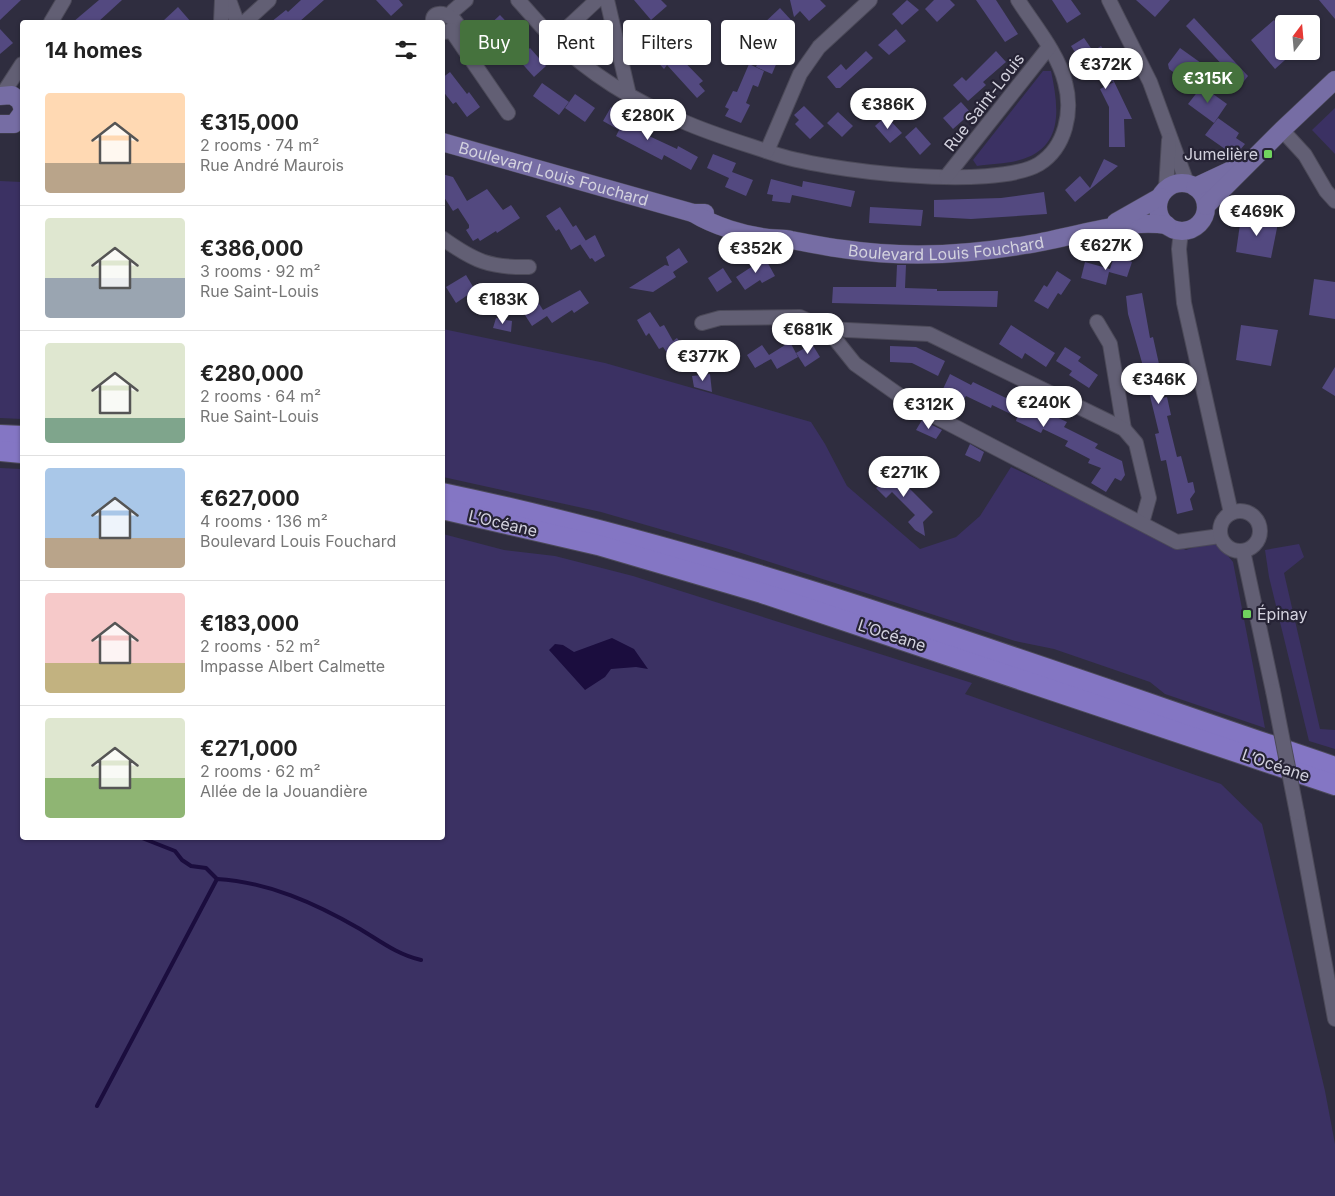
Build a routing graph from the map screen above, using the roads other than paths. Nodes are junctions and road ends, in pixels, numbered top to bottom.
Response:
1 (64, 0) edge
2 (222, 0) edge
3 (229, 0) edge
4 (269, 0) edge
5 (466, 0) edge
6 (518, 0) edge
7 (597, 0) edge
8 (607, 0) edge
9 (870, 0) edge
10 (1018, 0) edge
11 (1109, 0) edge
12 (453, 11) junction
13 (435, 12) edge
14 (52, 20) edge
15 (221, 20) edge
16 (236, 20) edge
17 (247, 20) edge
18 (576, 20) edge
19 (539, 23) edge
20 (447, 31) edge
21 (1049, 48) junction
22 (585, 65) edge
23 (20, 67) edge
24 (1335, 80) edge
25 (629, 94) junction
26 (1, 95) edge
27 (20, 103) edge
28 (508, 113) dead end
29 (20, 116) edge
30 (0, 124) edge
31 (1282, 130) junction
32 (1169, 132) junction
33 (445, 143) edge
34 (767, 151) junction
35 (1251, 159) junction
36 (946, 177) junction
37 (1191, 185) junction
38 (1163, 193) junction
39 (1335, 201) edge
40 (1206, 206) junction
41 (1174, 228) junction
42 (1102, 230) junction
43 (445, 240) edge
44 (529, 267) dead end
45 (1097, 322) dead end
46 (702, 323) dead end
47 (827, 329) junction
48 (1124, 429) junction
49 (0, 435) edge
50 (20, 436) edge
51 (0, 451) edge
52 (20, 453) edge
53 (445, 494) edge
54 (445, 510) edge
55 (1231, 513) junction
56 (1142, 523) junction
57 (1220, 536) junction
58 (1243, 551) junction
59 (1335, 767) edge
60 (1335, 785) edge
61 (1331, 978) edge
62 (1335, 1019) edge

1 - 14 street
2 - 15 street
3 - 16 street
4 - 17 street
5 - 12 street
6 - 19 street, Rue Saint-Louis
7 - 18 street
8 - 25 street
9 - 34 street
10 - 21 street, Rue Saint-Louis
11 - 32 street
12 - 13 street
12 - 20 street
20 - 28 street
21 - 36 street, Rue Saint-Louis
21 - 36 street, Rue Saint-Louis
22 - 25 street, Rue Saint-Louis
23 - 26 street
24 - 31 main road
25 - 34 street, Rue Saint-Louis
26 - 27 main road
29 - 30 main road
31 - 35 main road
31 - 39 street
32 - 37 street
32 - 38 street
33 - 42 main road, Boulevard Louis Fouchard
34 - 36 street, Rue Saint-Louis
35 - 37 main road
35 - 40 main road
37 - 38 main road
37 - 40 main road
38 - 41 main road
38 - 42 main road, Boulevard Louis Fouchard
40 - 41 main road
41 - 42 main road, Boulevard Louis Fouchard
41 - 55 street
43 - 44 street
45 - 48 street
46 - 47 street
47 - 48 street
47 - 56 street
48 - 56 street
49 - 50 highway
51 - 52 highway
53 - 59 highway, L’Océane
54 - 60 highway, L’Océane
55 - 57 street
55 - 58 street
56 - 57 street
57 - 58 street
58 - 61 street, bridge
61 - 62 street

